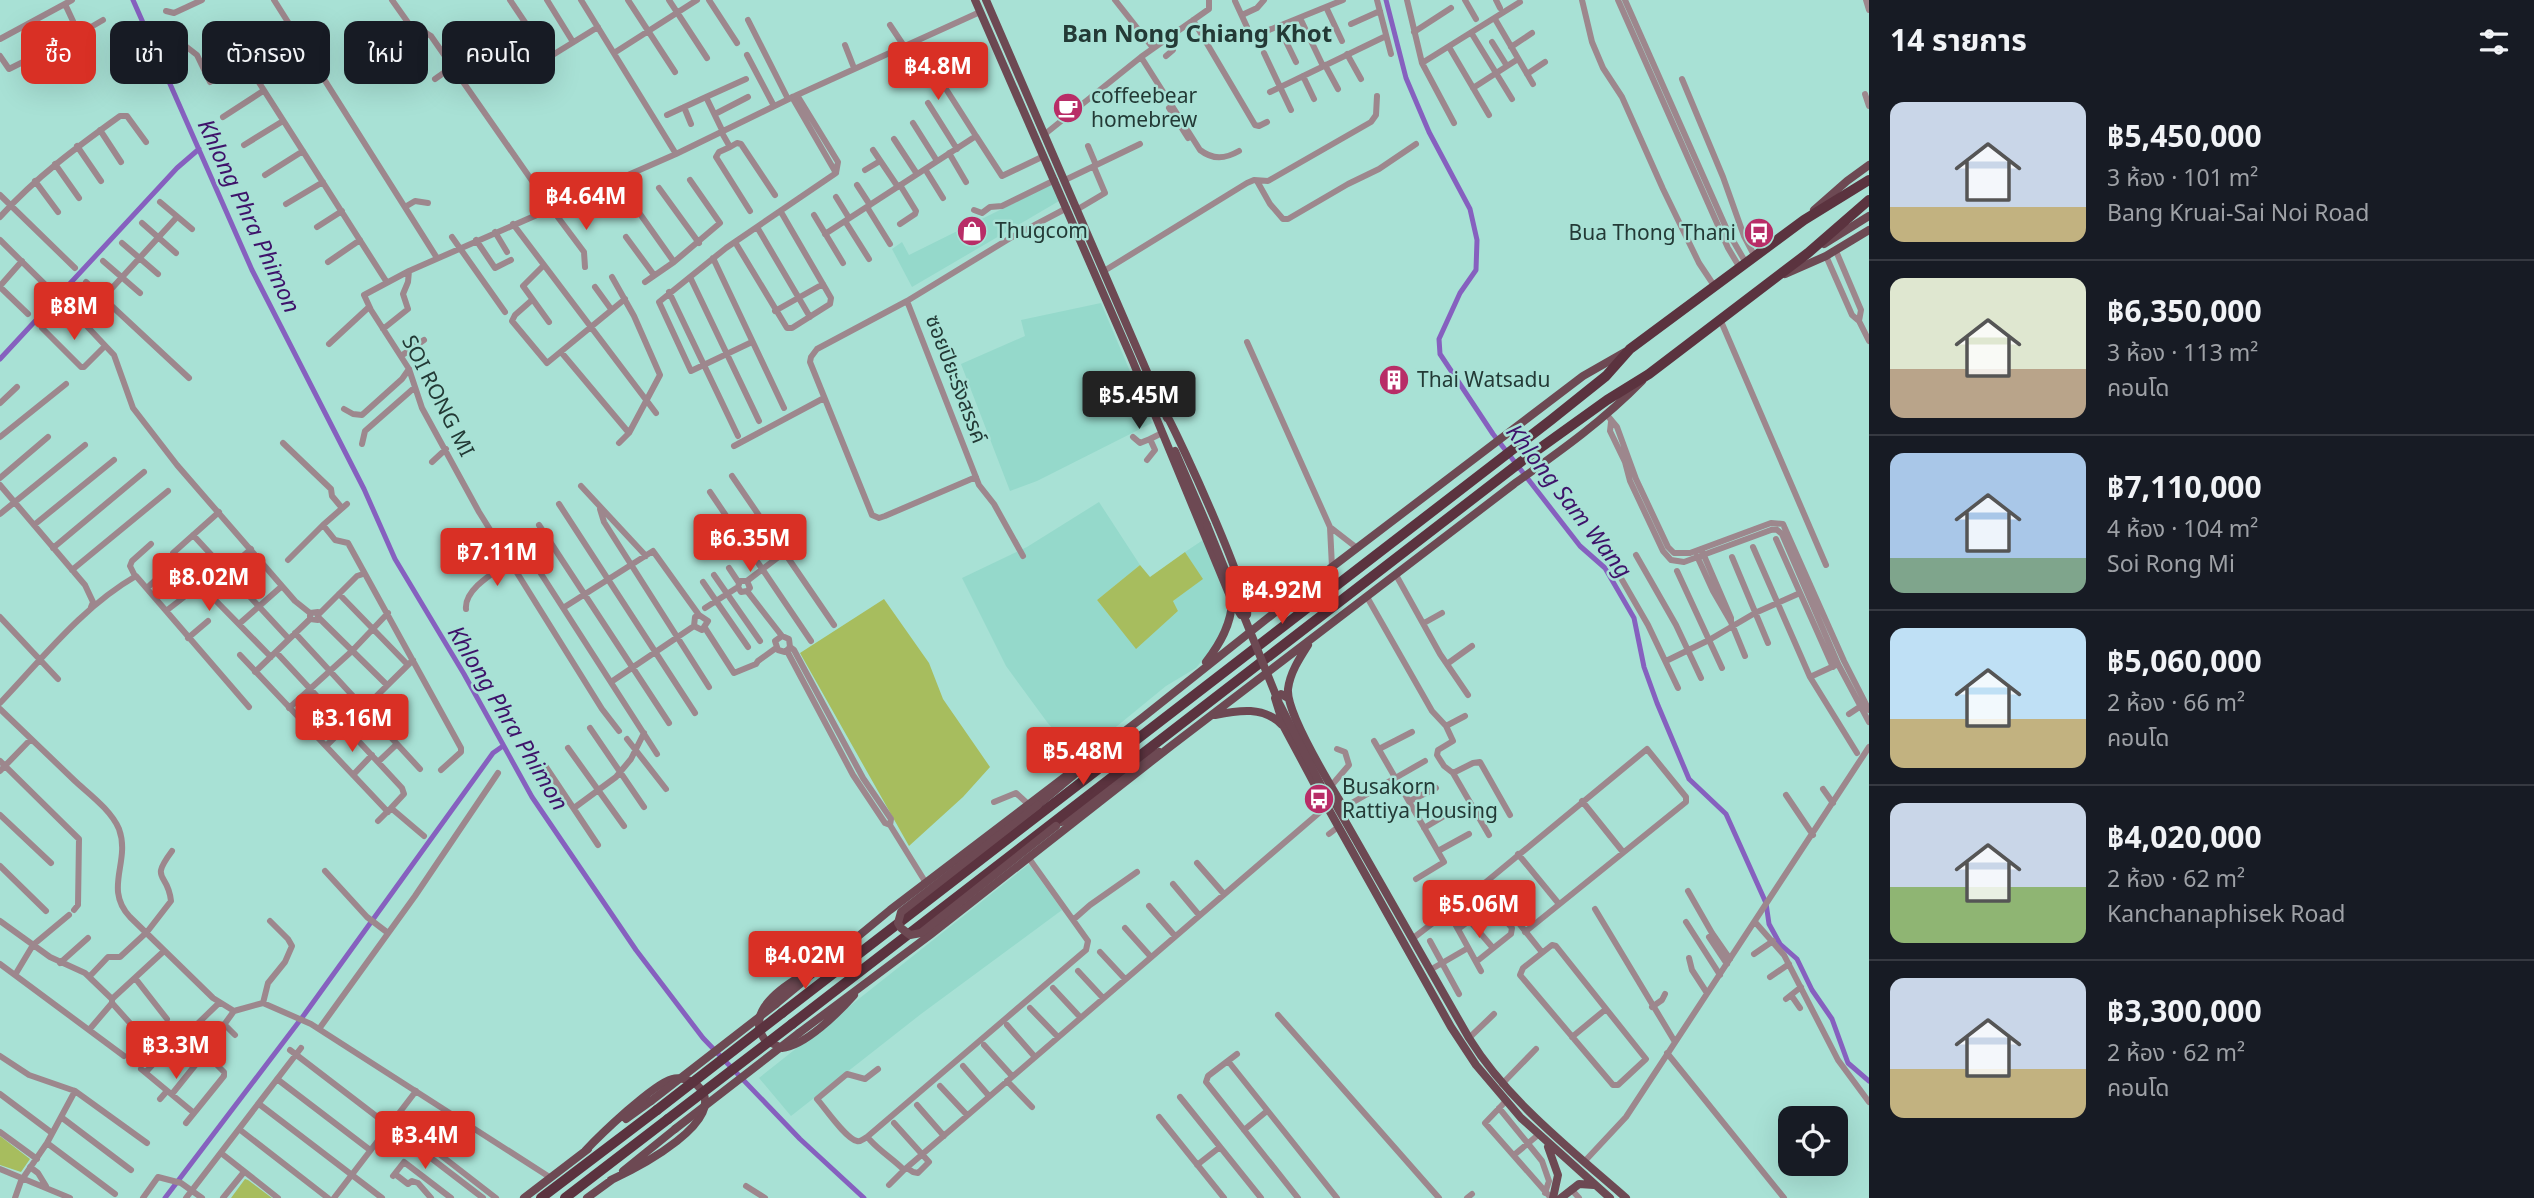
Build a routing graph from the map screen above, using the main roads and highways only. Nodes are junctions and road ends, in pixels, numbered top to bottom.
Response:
1 (975, 0) edge
2 (986, 0) edge
3 (1869, 165) edge
4 (1869, 180) edge
5 (1869, 200) edge
6 (1869, 216) edge
7 (1804, 220) junction
8 (1869, 230) edge
9 (1808, 253) junction
10 (1776, 277) junction
11 (1630, 349) junction
12 (1649, 374) junction
13 (1155, 414) junction
14 (1166, 414) junction
15 (1209, 525) junction
16 (1236, 573) junction
17 (1310, 584) junction
18 (1232, 601) junction
19 (1312, 639) junction
20 (1194, 675) junction
21 (1289, 698) junction
22 (1214, 715) junction
23 (1284, 727) junction
24 (1106, 745) junction
25 (1171, 746) junction
26 (1329, 801) junction
27 (1372, 875) junction
28 (829, 959) junction
29 (866, 982) junction
30 (779, 1008) junction
31 (654, 1105) junction
32 (1542, 1138) junction
33 (585, 1152) junction
34 (611, 1180) junction
35 (1596, 1186) junction
36 (1550, 1196) edge
37 (591, 1197) edge
38 (524, 1198) edge
39 (541, 1198) edge
40 (565, 1198) edge
41 (1561, 1198) edge
42 (1610, 1198) edge
43 (1625, 1198) edge

1 - 13 main road
2 - 14 main road
3 - 7 main road
4 - 7 highway
5 - 9 highway
6 - 9 main road
7 - 11 highway
8 - 10 main road
9 - 10 highway
10 - 12 highway
11 - 17 main road
11 - 30 highway
12 - 19 main road
12 - 40 highway, bridge
13 - 15 main road
13 - 18 main road
14 - 15 main road
14 - 16 main road
15 - 26 main road, bridge
16 - 17 main road
16 - 18 main road
17 - 20 main road
18 - 20 main road
19 - 21 main road
19 - 22 main road
20 - 24 main road
21 - 23 main road
21 - 27 main road
22 - 23 main road
22 - 25 main road
23 - 26 main road
24 - 25 main road, bridge
24 - 28 main road
25 - 29 main road
26 - 27 main road
26 - 27 main road
27 - 32 main road
27 - 43 main road
28 - 29 main road
28 - 30 main road
29 - 34 main road, bridge
30 - 31 highway, bridge
31 - 33 main road
31 - 39 highway
32 - 35 main road
32 - 36 main road
33 - 34 main road
33 - 38 main road
34 - 37 main road
35 - 41 main road
35 - 42 main road

